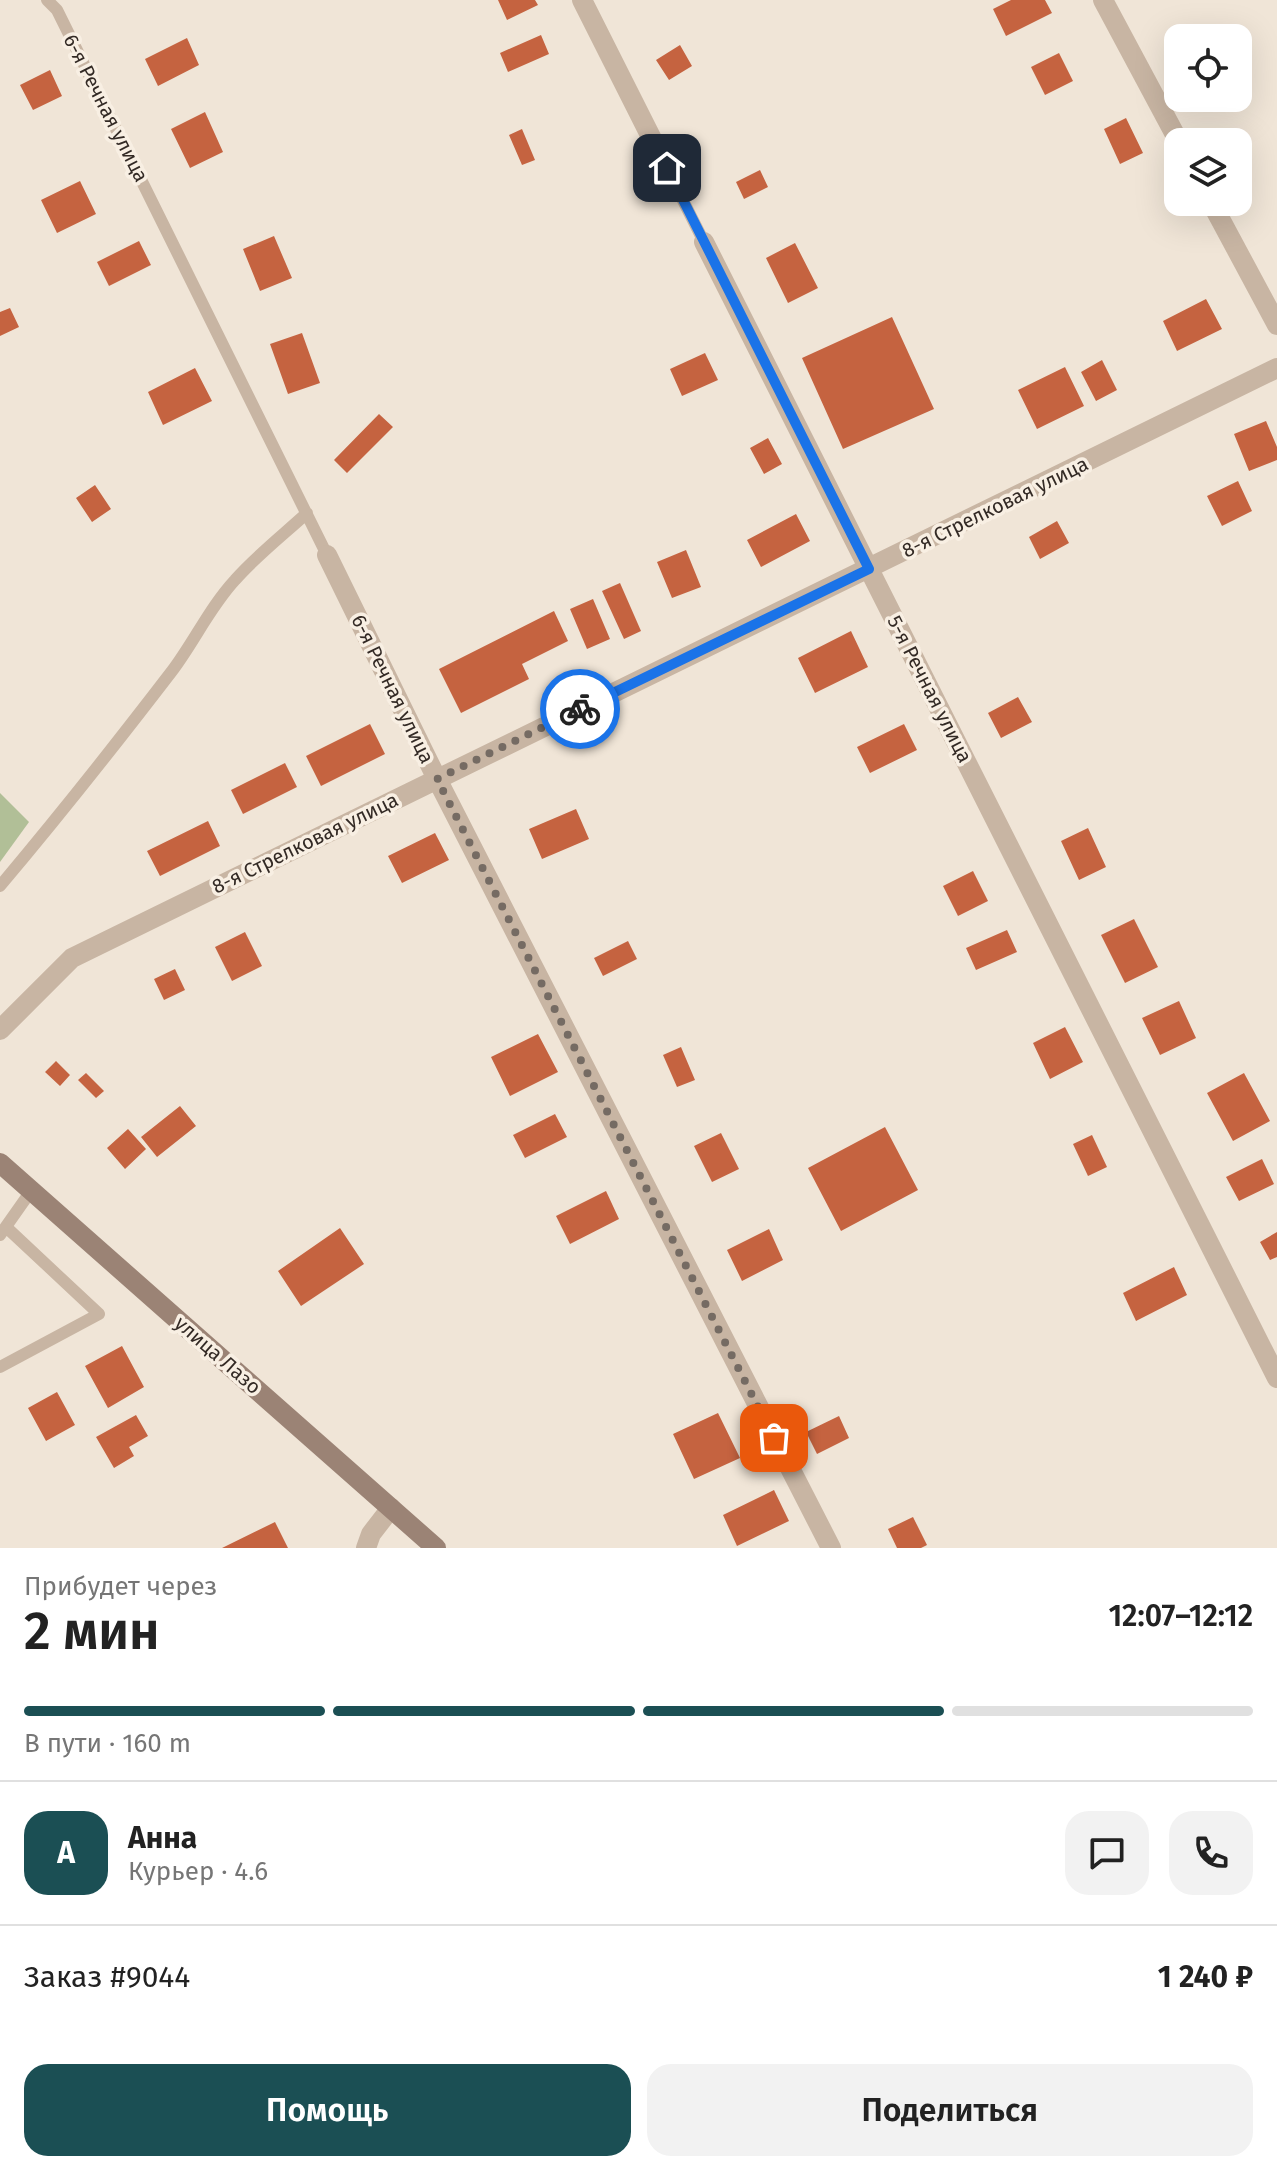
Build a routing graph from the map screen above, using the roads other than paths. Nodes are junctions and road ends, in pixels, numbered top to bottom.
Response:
1 (47, 0) edge
2 (582, 0) edge
3 (1103, 0) edge
4 (1172, 128) edge
5 (654, 143) joint
6 (1219, 216) edge
7 (704, 242) joint
8 (1277, 325) edge
9 (1277, 368) edge
10 (309, 518) junction
11 (327, 555) joint
12 (869, 569) junction
13 (437, 779) junction
14 (0, 886) edge
15 (0, 1030) edge
16 (0, 1163) edge
17 (31, 1191) junction
18 (3, 1231) edge
19 (0, 1367) edge
20 (1277, 1378) edge
21 (391, 1508) junction
22 (366, 1548) edge
23 (436, 1548) edge
24 (831, 1548) edge

1 - 10 lane, 6-я Речная улица
2 - 5 street, 5-я Речная улица
3 - 4 street
5 - 7 lane, 5-я Речная улица
6 - 8 street
7 - 12 street, 5-я Речная улица
9 - 12 street, 8-я Стрелковая улица
10 - 11 lane, 6-я Речная улица
10 - 14 lane
11 - 13 street, 6-я Речная улица
12 - 13 street, 8-я Стрелковая улица
12 - 20 street, 5-я Речная улица
13 - 15 street, 8-я Стрелковая улица
13 - 24 street, 6-я Речная улица
16 - 17 main road, улица Лазо
17 - 18 lane
17 - 21 main road, улица Лазо
18 - 19 lane
21 - 22 street
21 - 23 main road, улица Лазо

